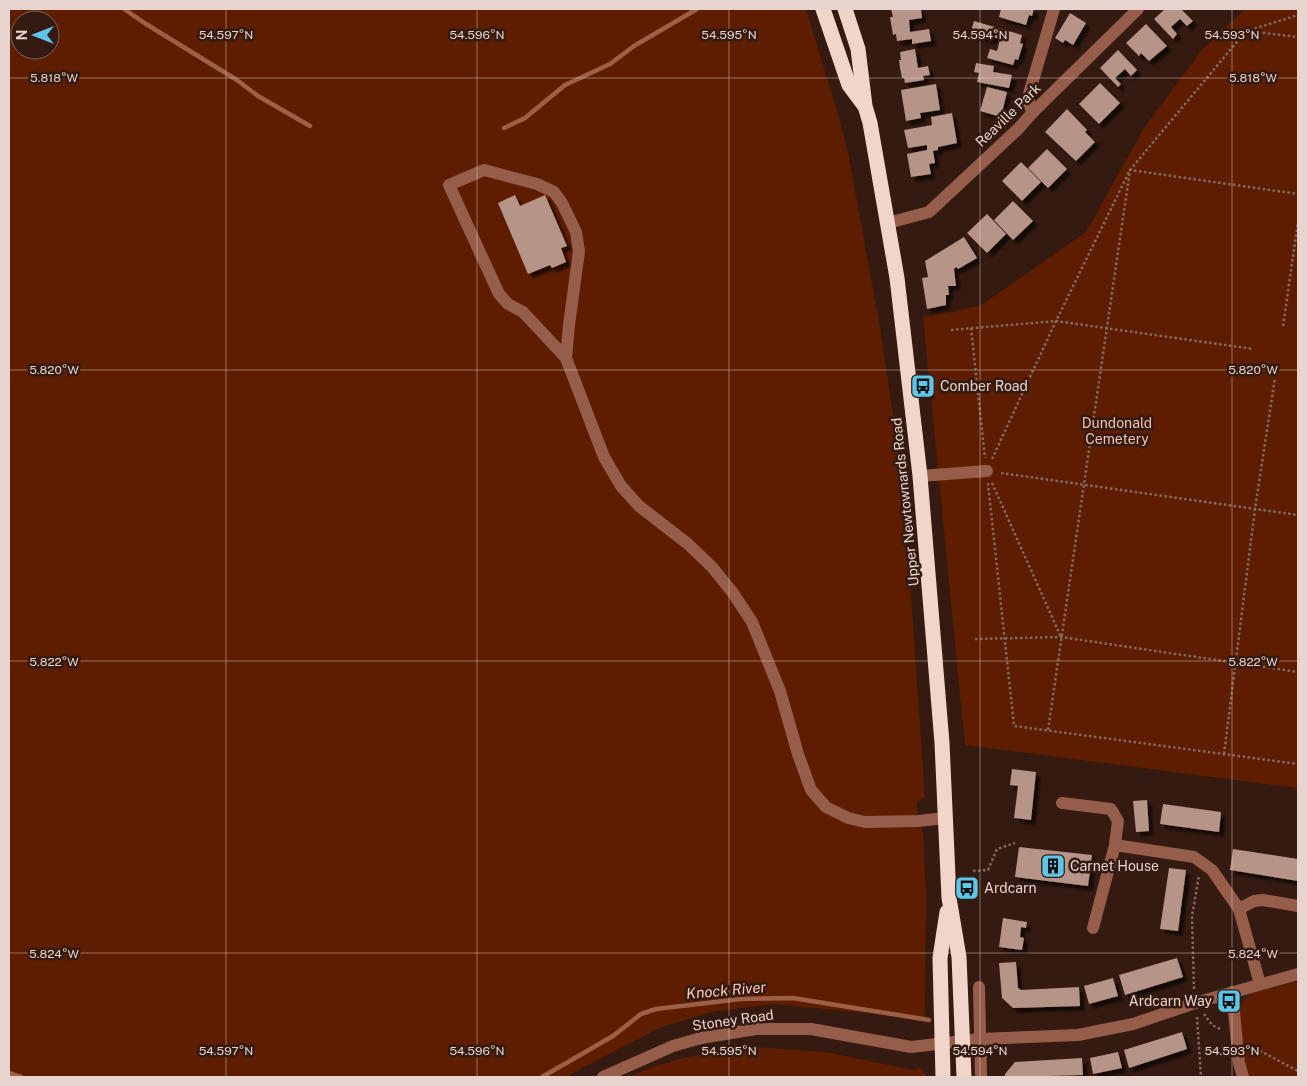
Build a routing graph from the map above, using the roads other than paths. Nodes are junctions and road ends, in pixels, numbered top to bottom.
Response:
1 (823, 9) edge
2 (845, 9) edge
3 (1054, 9) edge
4 (1138, 9) edge
5 (865, 106) junction
6 (1032, 112) junction
7 (888, 223) junction
8 (566, 358) junction
9 (987, 471) road end
10 (920, 476) junction
11 (1062, 803) dead end
12 (946, 818) junction
13 (1116, 845) junction
14 (949, 898) junction
15 (1298, 906) edge
16 (1239, 909) junction
17 (1093, 928) dead end
18 (1298, 974) edge
19 (1260, 984) junction
20 (979, 987) dead end
21 (1232, 992) junction
22 (980, 1039) junction
23 (962, 1041) junction
24 (941, 1044) junction
25 (604, 1077) edge
26 (943, 1077) edge
27 (964, 1077) edge
28 (981, 1077) edge
29 (1243, 1077) edge

1 - 5 highway, Upper Newtownards Road
2 - 5 highway, Upper Newtownards Road
3 - 6 street
4 - 6 street, Reaville Park
5 - 7 highway, Upper Newtownards Road
6 - 7 street, Reaville Park
7 - 10 highway, Upper Newtownards Road
8 - 8 street
8 - 12 street
9 - 10 street
10 - 12 highway, Upper Newtownards Road
11 - 13 street
12 - 14 highway, Upper Newtownards Road
13 - 16 street
13 - 17 street
14 - 23 highway, Upper Newtownards Road
14 - 24 highway, Upper Newtownards Road
15 - 16 street
16 - 19 street
18 - 19 street
19 - 21 street
20 - 22 street
21 - 22 street
21 - 29 street
22 - 23 street
22 - 28 street
23 - 24 street, Stoney Road
23 - 27 highway, Upper Newtownards Road
24 - 25 street, Stoney Road
24 - 26 highway, Upper Newtownards Road

